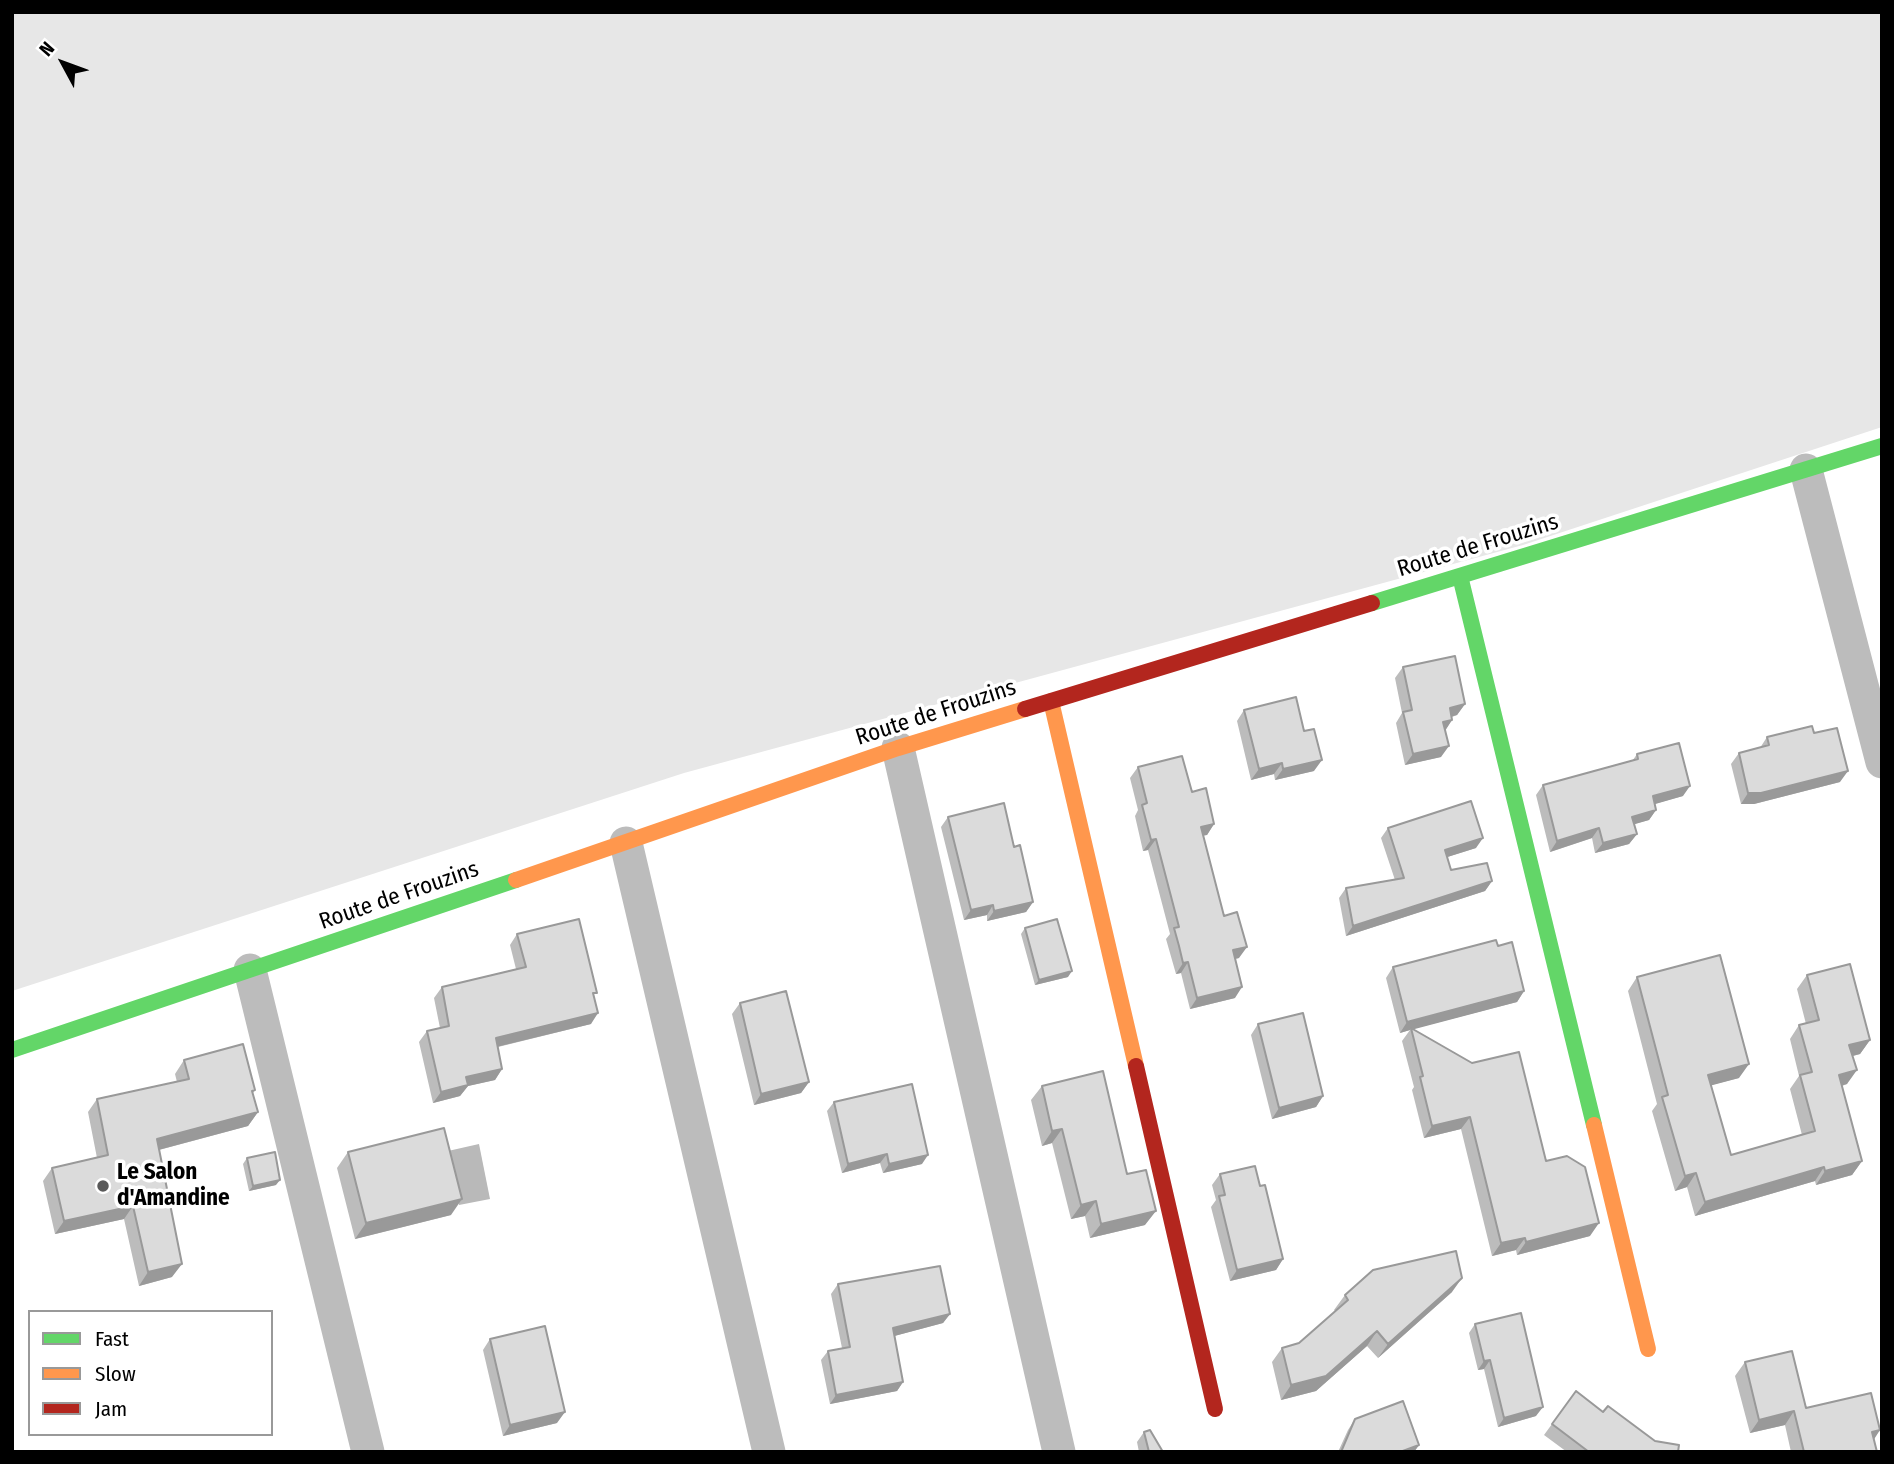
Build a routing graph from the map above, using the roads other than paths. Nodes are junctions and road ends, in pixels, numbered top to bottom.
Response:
1 (1882, 446) edge
2 (1806, 470) junction
3 (1460, 576) junction
4 (1051, 701) junction
5 (898, 748) junction
6 (1882, 762) edge
7 (626, 843) junction
8 (250, 970) junction
9 (12, 1050) edge
10 (1648, 1349) dead end
11 (1215, 1409) dead end
12 (368, 1452) edge
13 (769, 1452) edge
14 (1059, 1452) edge

1 - 2 main road, Route de Frouzins
2 - 3 main road, Route de Frouzins
2 - 6 street
3 - 4 main road, Route de Frouzins
3 - 10 main road
4 - 5 main road, Route de Frouzins
4 - 11 main road
5 - 7 main road, Route de Frouzins
5 - 14 street
7 - 8 main road, Route de Frouzins
7 - 13 street
8 - 9 main road, Route de Frouzins
8 - 12 street

